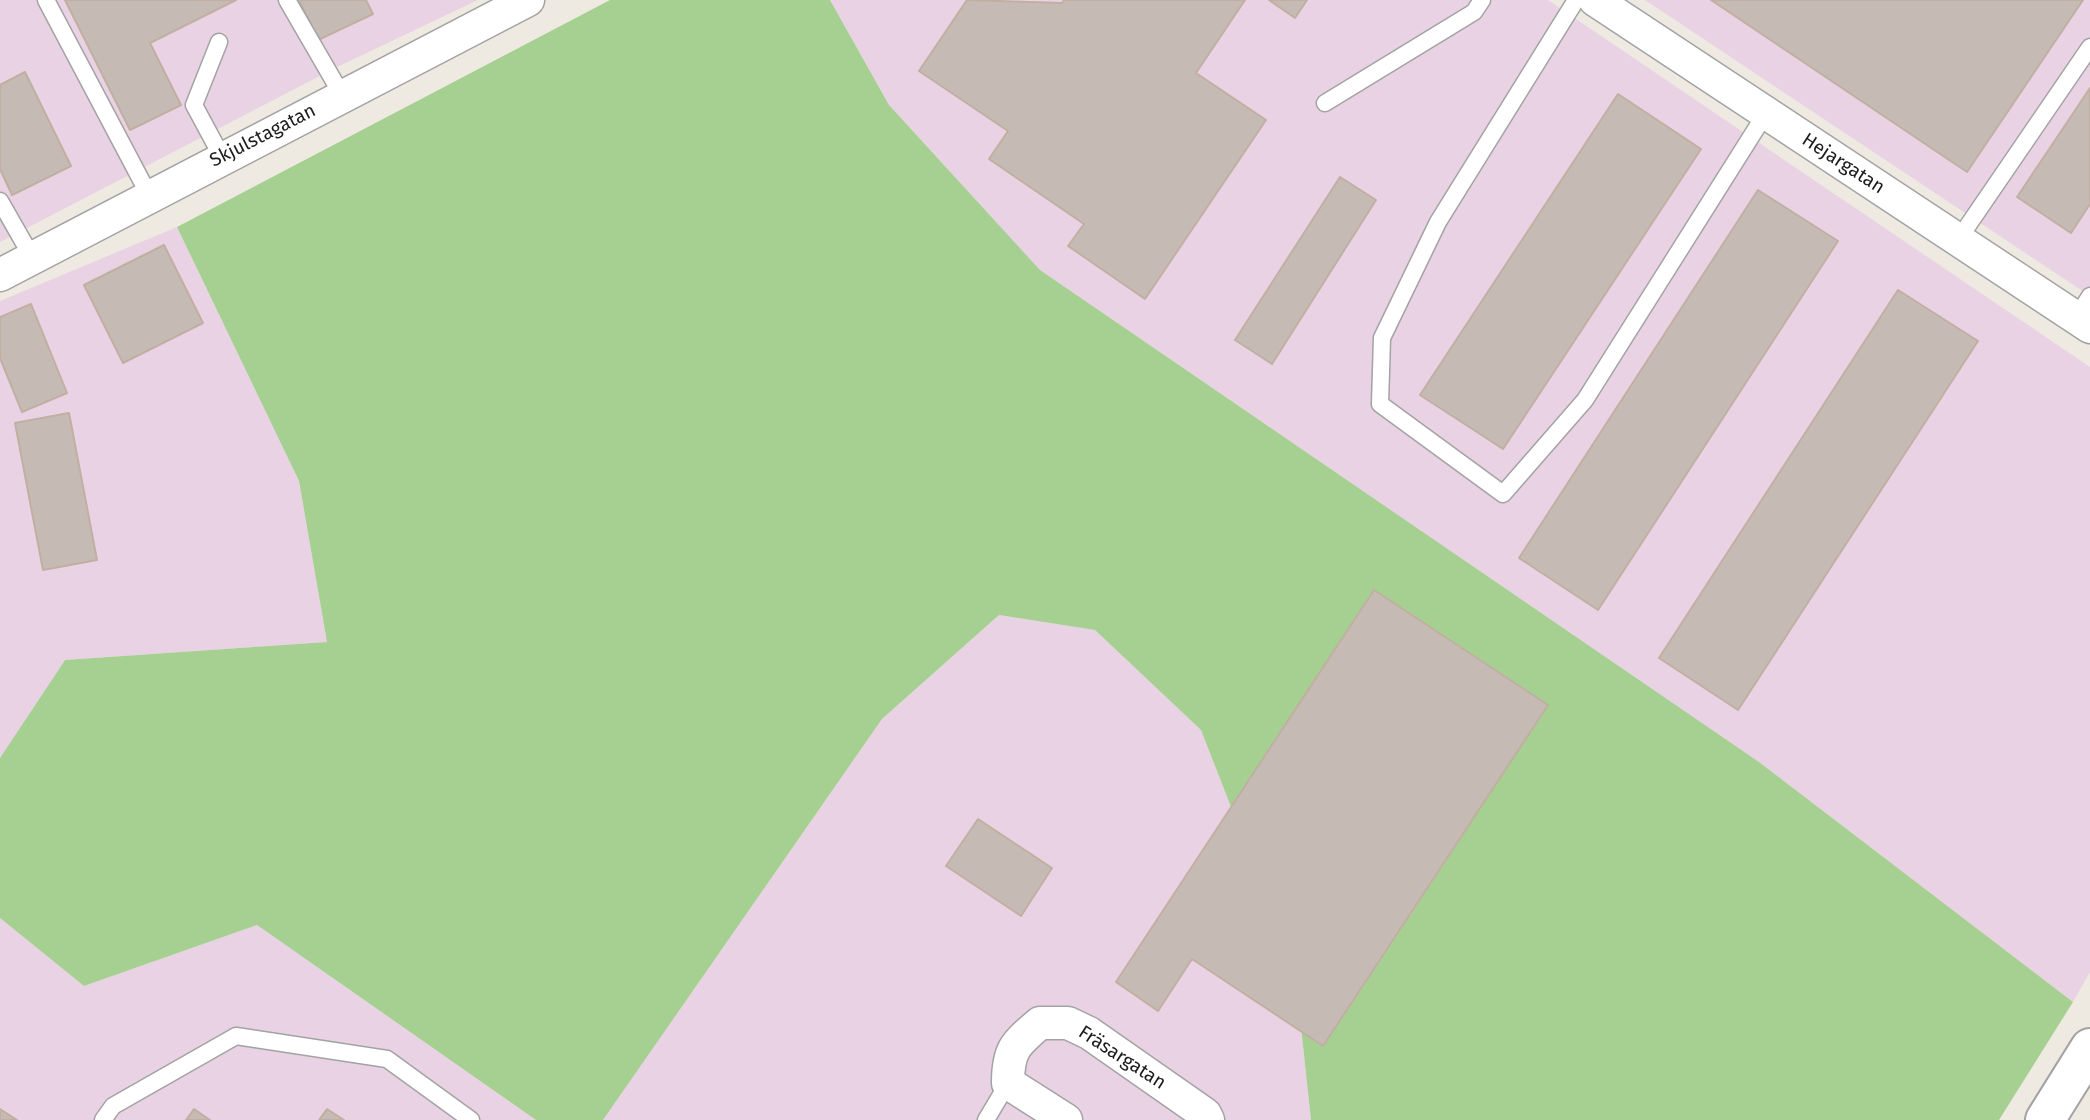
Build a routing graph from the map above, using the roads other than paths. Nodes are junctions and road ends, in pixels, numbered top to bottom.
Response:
1 (46, 0) edge
2 (287, 0) edge
3 (1482, 0) edge
4 (1576, 0) edge
5 (1595, 0) edge
6 (517, 2) edge
7 (219, 42) dead end
8 (2090, 47) edge
9 (342, 95) junction
10 (1325, 103) dead end
11 (1766, 113) junction
12 (222, 157) junction
13 (149, 195) junction
14 (0, 201) edge
15 (1958, 240) junction
16 (32, 257) junction
17 (0, 275) edge
18 (2085, 313) edge
19 (2090, 1048) edge
20 (1008, 1083) junction
21 (103, 1120) edge
22 (471, 1120) edge
23 (986, 1120) edge
24 (1066, 1120) edge
25 (1208, 1120) edge
26 (2045, 1120) edge

1 - 13 lane
2 - 9 lane
3 - 10 lane
4 - 11 lane
5 - 11 street, Hejargatan
6 - 9 street, Skjulstagatan
7 - 12 lane
8 - 15 lane
9 - 12 street, Skjulstagatan
11 - 15 street, Hejargatan
12 - 13 street, Skjulstagatan
13 - 16 street, Skjulstagatan
14 - 16 lane
15 - 18 street, Hejargatan
16 - 17 street, Skjulstagatan
19 - 26 street
20 - 23 lane
20 - 24 street
20 - 25 street, Fräsargatan
21 - 22 lane

